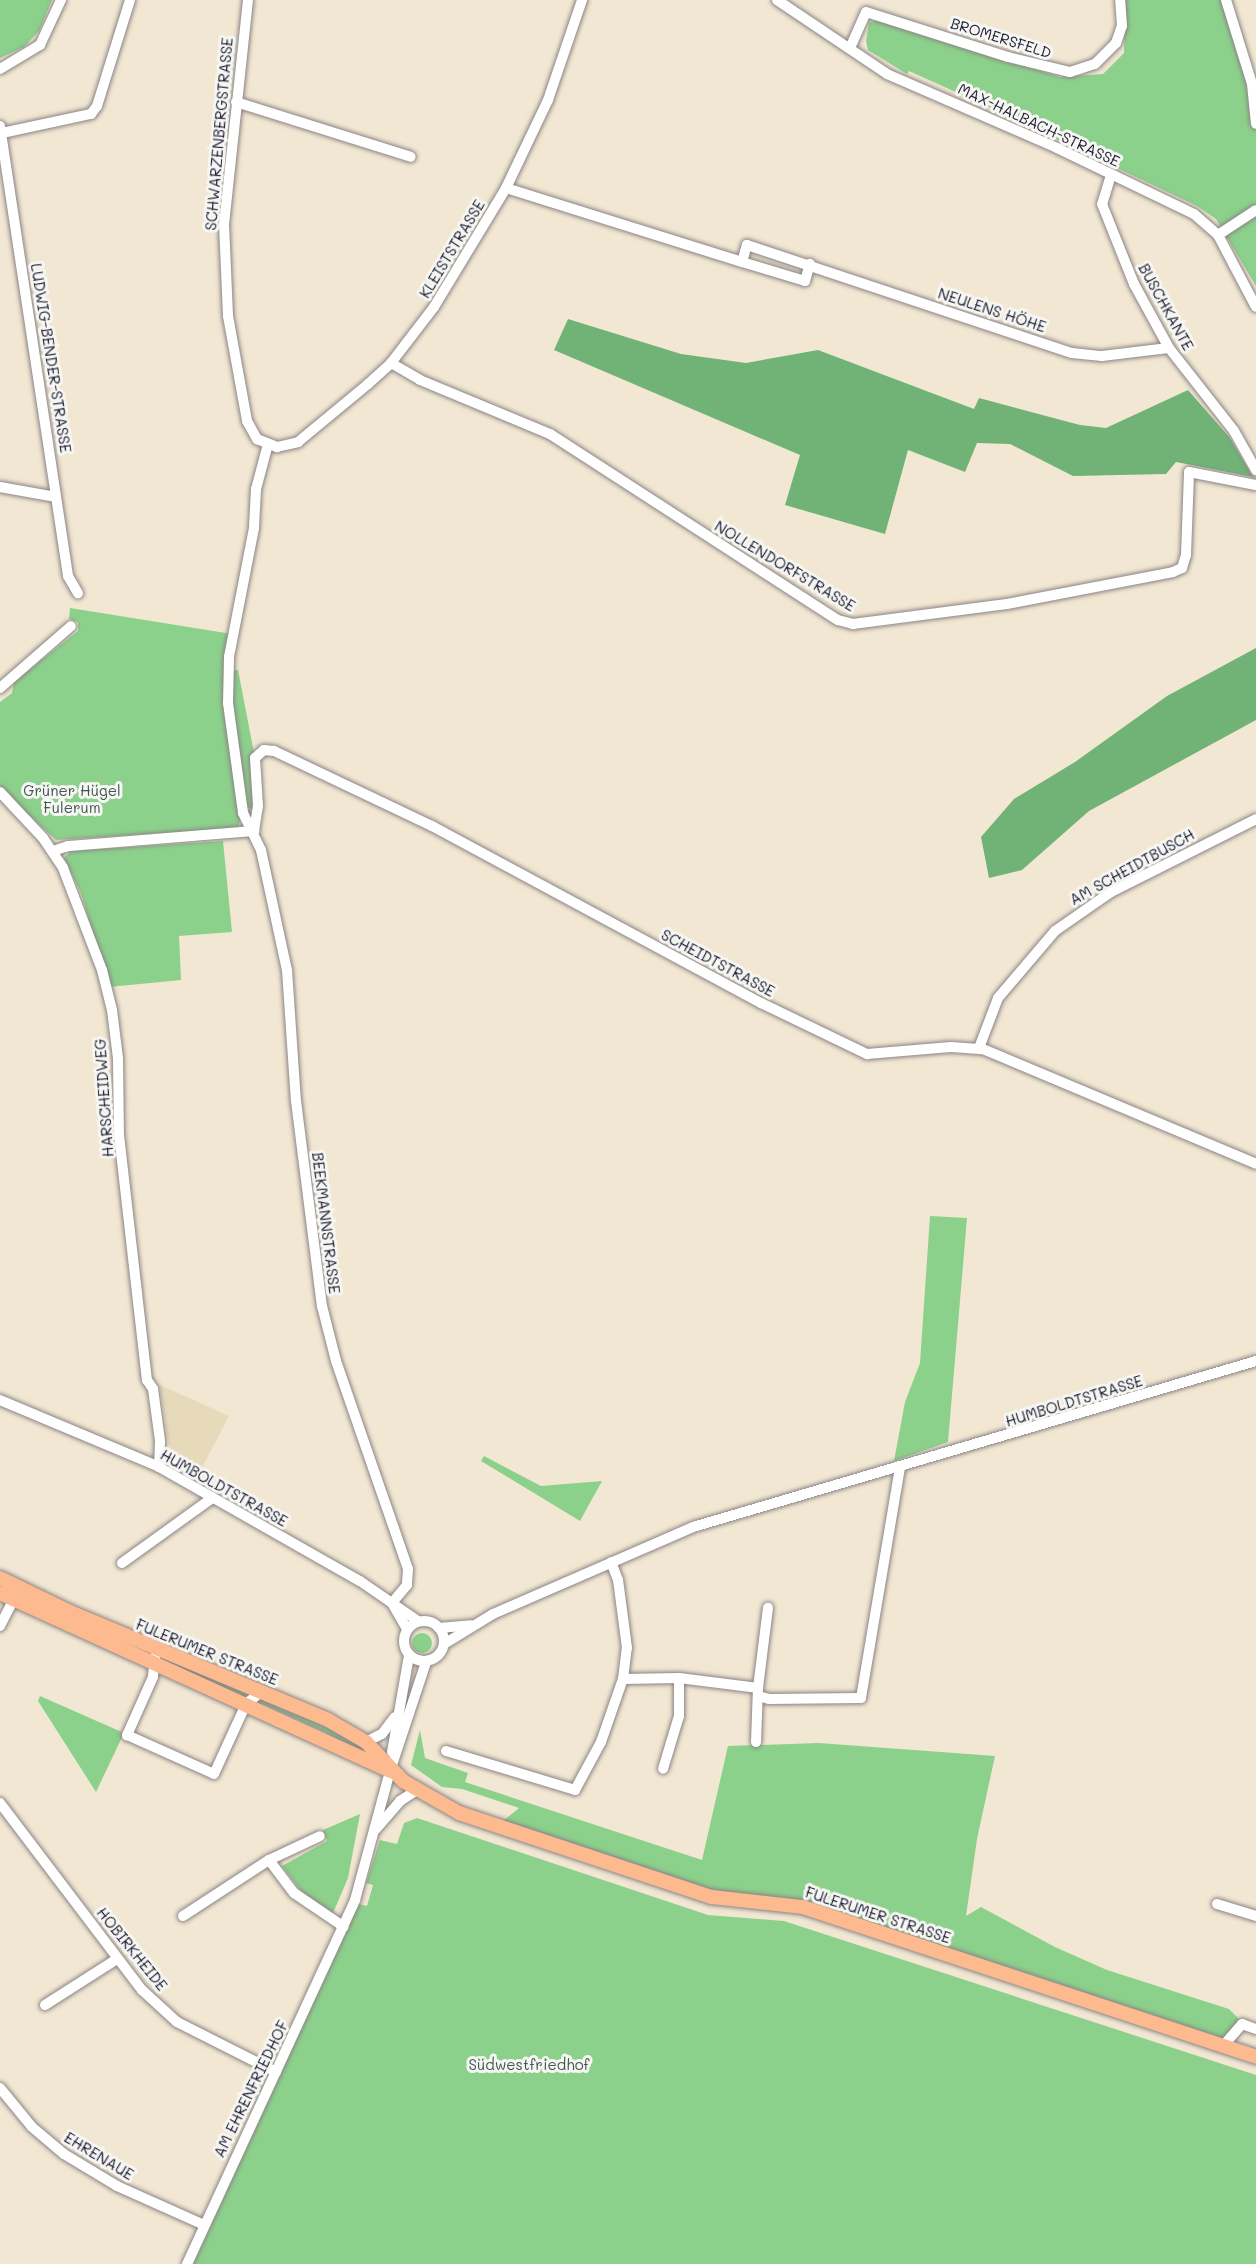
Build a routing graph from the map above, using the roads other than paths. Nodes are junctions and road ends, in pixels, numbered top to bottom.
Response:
1 (62, 0) edge
2 (130, 0) edge
3 (248, 0) edge
4 (582, 0) edge
5 (777, 0) edge
6 (1120, 0) edge
7 (1226, 0) edge
8 (850, 48) junction
9 (0, 69) edge
10 (1254, 90) edge
11 (236, 102) junction
12 (1256, 124) edge
13 (1, 129) edge
14 (2, 151) edge
15 (411, 157) dead end
16 (1111, 175) junction
17 (506, 188) junction
18 (1256, 210) edge
19 (1218, 235) junction
20 (742, 262) junction
21 (810, 264) junction
22 (1256, 307) edge
23 (1169, 348) junction
24 (391, 363) junction
25 (268, 444) junction
26 (1256, 470) edge
27 (1256, 485) edge
28 (0, 487) edge
29 (56, 497) junction
30 (78, 593) dead end
31 (71, 626) dead end
32 (0, 688) edge
33 (0, 792) edge
34 (1256, 819) edge
35 (254, 831) junction
36 (53, 851) junction
37 (979, 1048) junction
38 (1256, 1164) edge
39 (1256, 1361) edge
40 (0, 1400) edge
41 (159, 1467) junction
42 (900, 1468) junction
43 (212, 1498) junction
44 (611, 1562) junction
45 (122, 1563) dead end
46 (0, 1578) edge
47 (0, 1593) edge
48 (16, 1594) junction
49 (392, 1603) junction
50 (768, 1608) dead end
51 (418, 1622) junction
52 (471, 1625) junction
53 (0, 1626) edge
54 (439, 1628) junction
55 (407, 1629) junction
56 (444, 1644) junction
57 (153, 1648) junction
58 (409, 1656) junction
59 (426, 1662) junction
60 (156, 1665) junction
61 (679, 1678) junction
62 (623, 1679) junction
63 (261, 1692) junction
64 (758, 1692) junction
65 (246, 1704) junction
66 (398, 1715) junction
67 (366, 1742) junction
68 (756, 1742) dead end
69 (446, 1751) dead end
70 (663, 1769) dead end
71 (390, 1770) junction
72 (417, 1790) junction
73 (0, 1803) edge
74 (374, 1831) junction
75 (320, 1836) dead end
76 (269, 1860) junction
77 (1217, 1904) dead end
78 (183, 1916) dead end
79 (1256, 1916) edge
80 (344, 1927) junction
81 (117, 1959) junction
82 (45, 2005) dead end
83 (1256, 2029) edge
84 (1223, 2046) junction
85 (1256, 2057) edge
86 (276, 2072) junction
87 (0, 2088) edge
88 (202, 2224) junction
89 (187, 2264) edge

1 - 9 street
2 - 13 street
3 - 11 street, SCHWARZENBERGSTRASSE
4 - 17 street, KLEISTSTRASSE
5 - 8 street, MAX-HALBACH-STRASSE
6 - 8 street, BROMERSFELD
7 - 10 street
8 - 16 street, MAX-HALBACH-STRASSE
10 - 12 street
11 - 15 street
11 - 25 street, SCHWARZENBERGSTRASSE
13 - 14 street, LUDWIG-BENDER-STRASSE
14 - 29 street, LUDWIG-BENDER-STRASSE
16 - 19 street, MAX-HALBACH-STRASSE
16 - 23 street, BUSCHKANTE
17 - 20 street
17 - 24 street, KLEISTSTRASSE
18 - 19 street
19 - 22 street, MAX-HALBACH-STRASSE
20 - 21 street, NEULENS HÖHE
20 - 21 street
21 - 23 street, NEULENS HÖHE
23 - 26 street, BUSCHKANTE
24 - 25 street, KLEISTSTRASSE
24 - 27 street, NOLLENDORFSTRASSE
25 - 35 street, BEEKMANNSTRASSE
28 - 29 street
29 - 30 street, LUDWIG-BENDER-STRASSE
31 - 32 street
33 - 36 street, HARSCHEIDWEG
34 - 37 street, AM SCHEIDTBUSCH
35 - 36 street
35 - 37 street, SCHEIDTSTRASSE
35 - 49 street, BEEKMANNSTRASSE
36 - 41 street, HARSCHEIDWEG
37 - 38 street, SCHEIDTSTRASSE
39 - 42 street, HUMBOLDTSTRASSE
40 - 41 street, HUMBOLDTSTRASSE
41 - 43 street, HUMBOLDTSTRASSE
42 - 44 street, HUMBOLDTSTRASSE
42 - 64 street
43 - 45 street
43 - 49 street, HUMBOLDTSTRASSE
44 - 52 street, HUMBOLDTSTRASSE
44 - 62 street
46 - 48 main road, FULERUMER STRASSE
47 - 48 main road, FULERUMER STRASSE
48 - 53 street
48 - 57 main road, FULERUMER STRASSE
48 - 60 main road, FULERUMER STRASSE
49 - 51 street, HUMBOLDTSTRASSE
49 - 55 street, HUMBOLDTSTRASSE
50 - 64 street
51 - 54 street, HUMBOLDTSTRASSE
51 - 55 street
52 - 54 street, HUMBOLDTSTRASSE
52 - 56 street, HUMBOLDTSTRASSE
54 - 56 street
55 - 58 street, HUMBOLDTSTRASSE
56 - 59 street, HUMBOLDTSTRASSE
57 - 60 street
57 - 63 main road, FULERUMER STRASSE
58 - 59 street
58 - 66 street
59 - 71 street
60 - 65 main road, FULERUMER STRASSE
60 - 65 street
61 - 62 street
61 - 64 street
61 - 70 street
62 - 69 street
63 - 65 street
63 - 67 main road, FULERUMER STRASSE
64 - 68 street
65 - 71 main road, FULERUMER STRASSE
66 - 67 street
66 - 71 street
67 - 71 main road, FULERUMER STRASSE
71 - 72 main road, FULERUMER STRASSE
71 - 74 street, AM EHRENFRIEDHOF
72 - 74 street, AM EHRENFRIEDHOF
72 - 84 main road, FULERUMER STRASSE
73 - 81 street, HOBIRKHEIDE
74 - 80 street, AM EHRENFRIEDHOF
75 - 76 street
76 - 78 street
76 - 80 street
77 - 79 street
80 - 86 street, AM EHRENFRIEDHOF
81 - 82 street
81 - 86 street, HOBIRKHEIDE
83 - 84 street
84 - 85 main road, FULERUMER STRASSE
86 - 88 street, AM EHRENFRIEDHOF
87 - 88 street, EHRENAUE
88 - 89 street, AM EHRENFRIEDHOF

